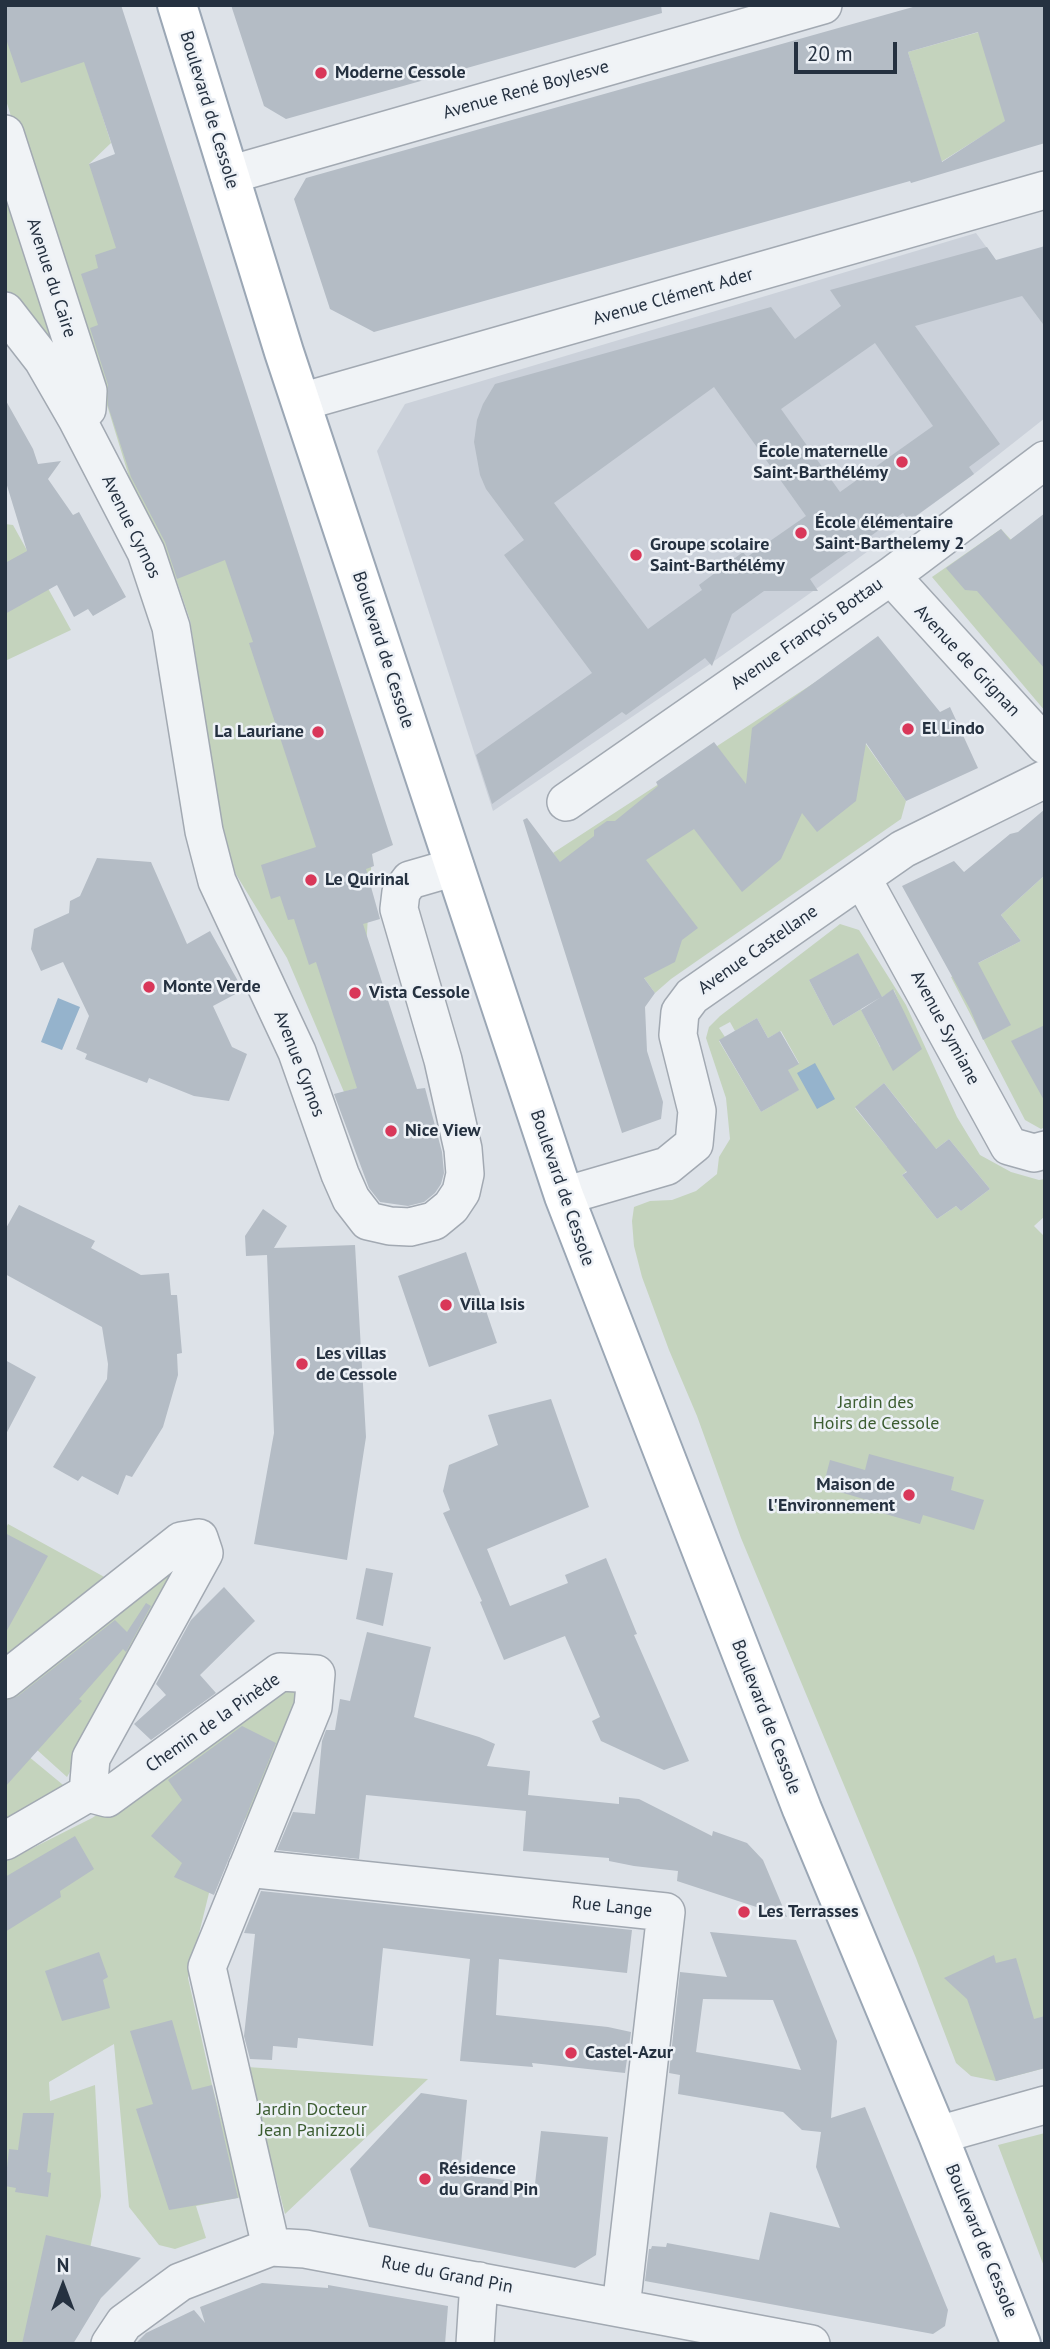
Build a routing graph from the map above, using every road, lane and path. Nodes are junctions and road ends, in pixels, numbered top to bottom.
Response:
1 (177, 5) edge
2 (823, 5) edge
3 (5, 134) edge
4 (229, 175) junction
5 (1045, 190) edge
6 (5, 310) edge
7 (301, 402) junction
8 (77, 419) junction
9 (1045, 460) edge
10 (891, 576) junction
11 (1045, 745) edge
12 (1045, 779) edge
13 (566, 802) dead end
14 (455, 867) junction
15 (862, 878) junction
16 (1045, 1150) edge
17 (564, 1196) junction
18 (5, 1680) edge
19 (88, 1793) junction
20 (5, 1842) edge
21 (247, 1868) junction
22 (1045, 2105) edge
23 (938, 2135) junction
24 (271, 2247) junction
25 (479, 2281) junction
26 (621, 2308) junction
27 (110, 2344) edge
28 (475, 2344) edge
29 (811, 2344) edge
30 (1021, 2344) edge

1 - 4 main road, Boulevard de Cessole
2 - 4 street, Avenue René Boylesve
3 - 8 street, Avenue du Caire
4 - 7 main road, Boulevard de Cessole
5 - 7 street, Avenue Clément Ader
6 - 8 street, Avenue Cyrnos
7 - 14 main road, Boulevard de Cessole
8 - 14 street, Avenue Cyrnos
9 - 10 street, Avenue François Bottau
10 - 11 street, Avenue de Grignan
10 - 13 street, Avenue François Bottau
12 - 15 street, Avenue Castellane
14 - 17 main road, Boulevard de Cessole
15 - 16 street, Avenue Symiane
15 - 17 street, Avenue Castellane
17 - 23 main road, Boulevard de Cessole
18 - 19 street
19 - 20 street
19 - 21 street, Chemin de la Pinède
21 - 24 street, Chemin de la Pinède
21 - 26 street, Rue Lange
22 - 23 street
23 - 30 main road, Boulevard de Cessole
24 - 25 street, Rue du Grand Pin
24 - 27 street, Rue du Grand Pin
25 - 26 street, Rue du Grand Pin
25 - 28 street
26 - 29 street, Rue du Grand Pin

